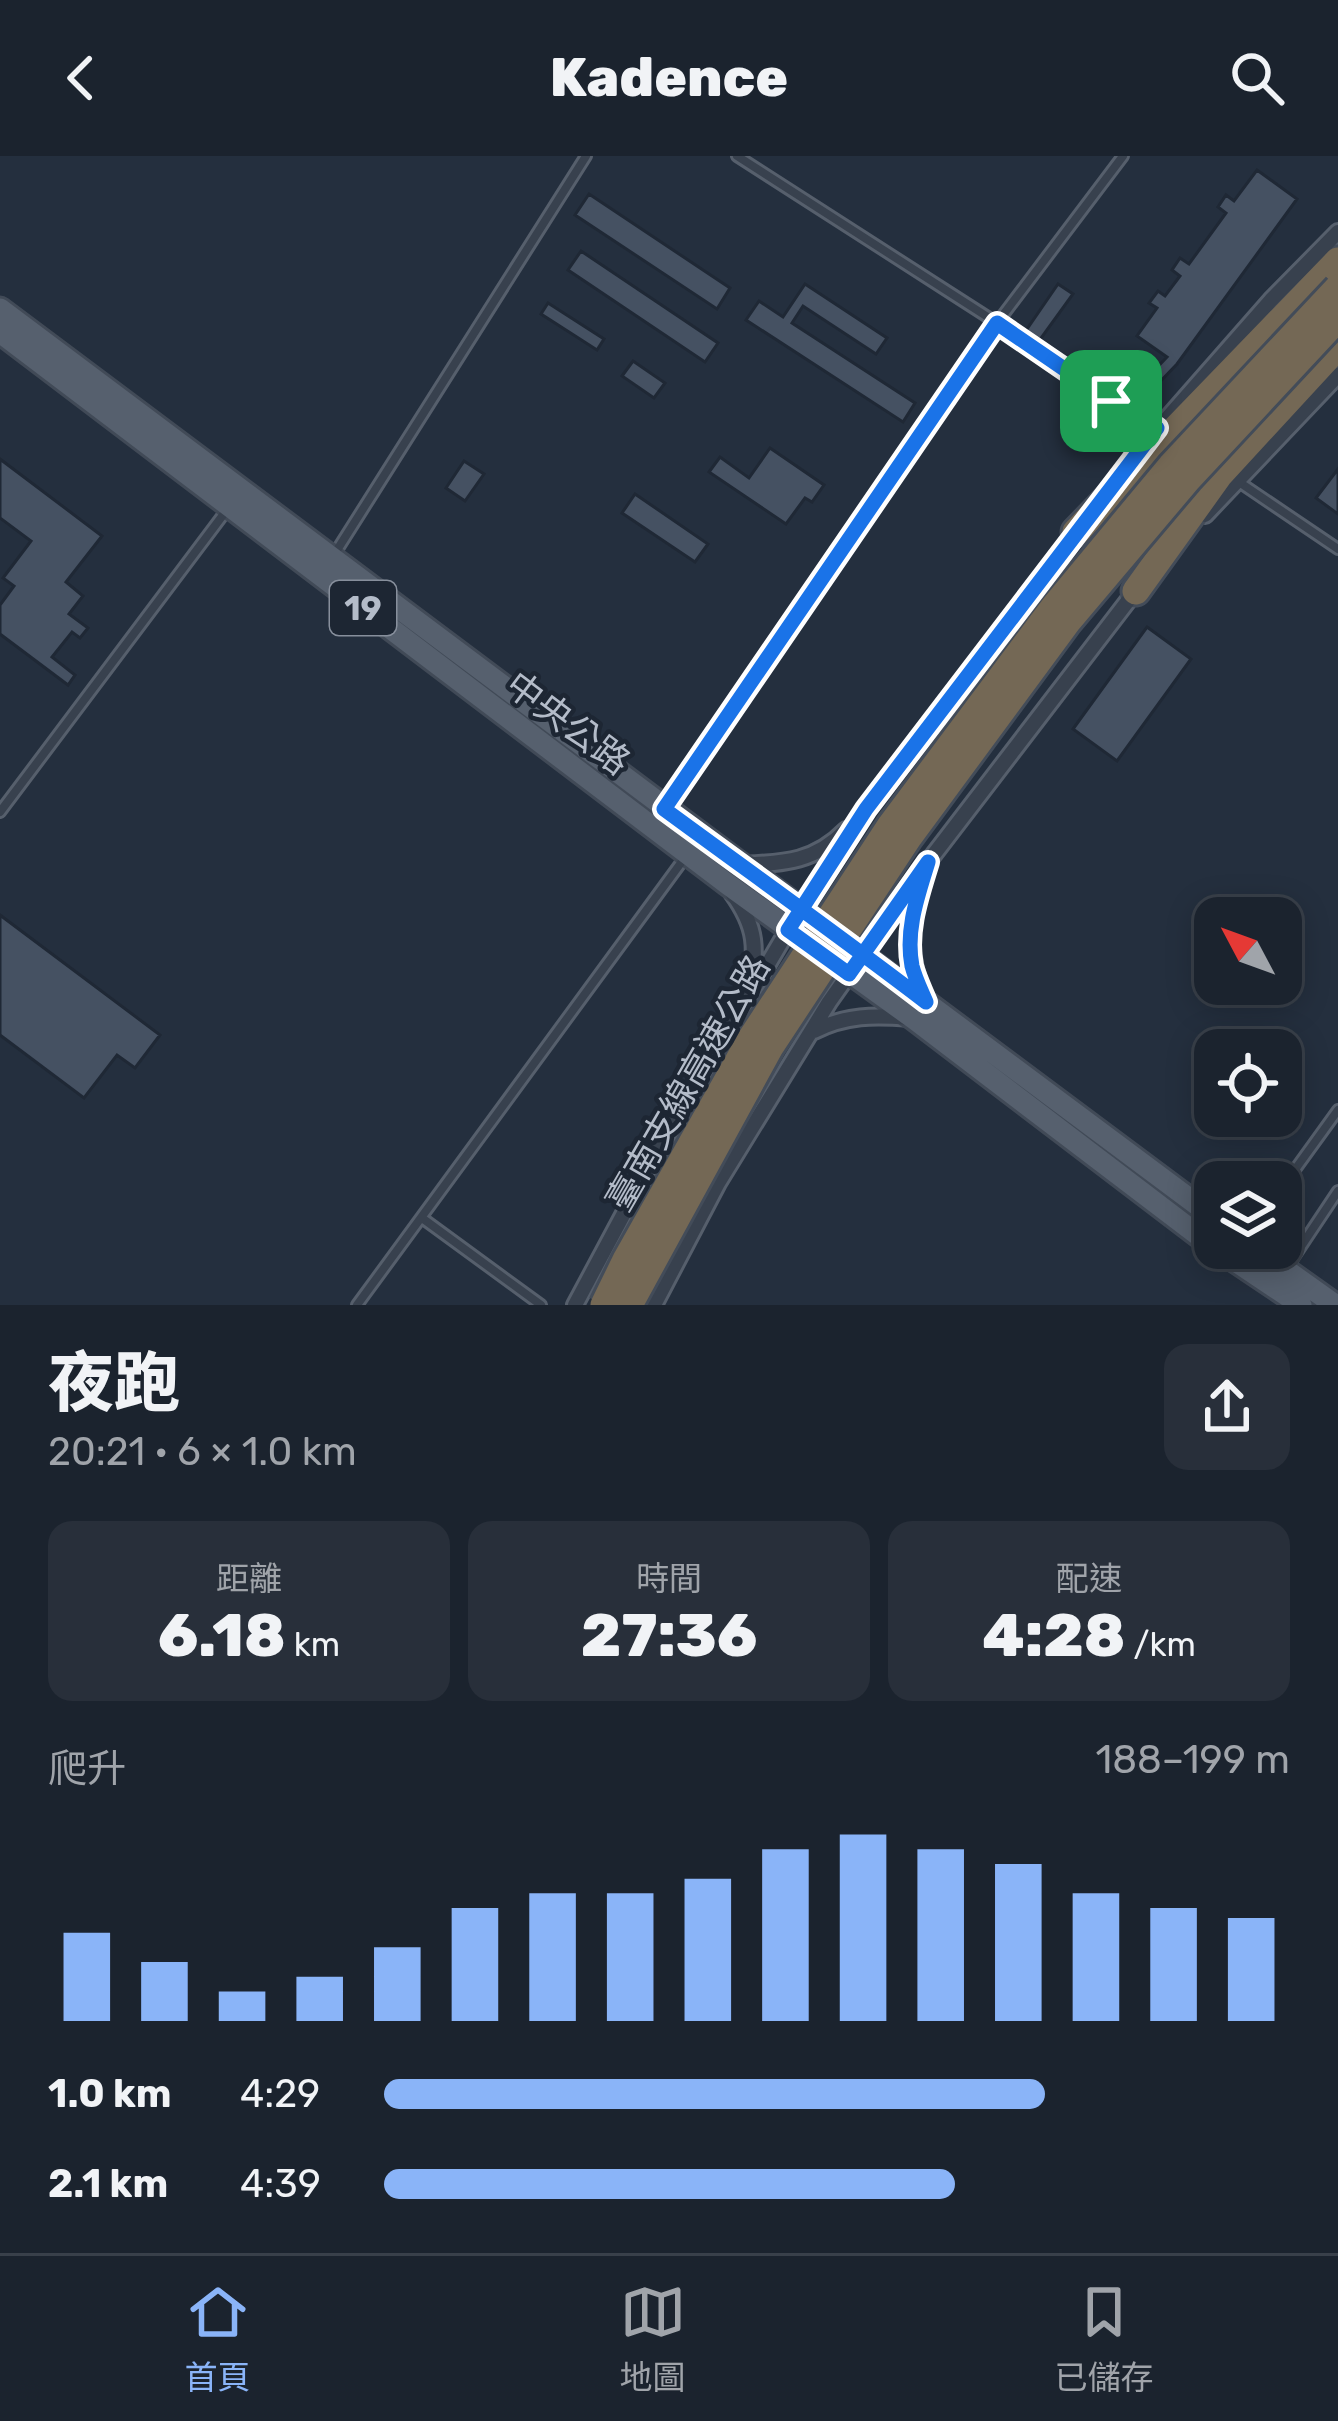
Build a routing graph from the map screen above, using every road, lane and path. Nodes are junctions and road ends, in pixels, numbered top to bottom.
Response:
1 (586, 156) edge
2 (737, 156) edge
3 (1123, 156) edge
4 (1338, 232) edge
5 (1338, 261) edge
6 (1338, 288) edge
7 (0, 309) edge
8 (1338, 318) edge
9 (997, 323) junction
10 (0, 332) edge
11 (1338, 346) edge
12 (1338, 375) edge
13 (1157, 428) junction
14 (1237, 480) junction
15 (235, 499) junction
16 (1076, 532) junction
17 (1338, 549) edge
18 (331, 559) junction
19 (1136, 591) junction
20 (664, 809) junction
21 (866, 809) junction
22 (0, 812) edge
23 (687, 854) junction
24 (928, 862) junction
25 (733, 874) junction
26 (802, 908) junction
27 (788, 930) junction
28 (863, 954) junction
29 (849, 974) junction
30 (748, 999) junction
31 (920, 1010) junction
32 (809, 1033) junction
33 (1338, 1110) edge
34 (1301, 1161) edge
35 (1338, 1191) edge
36 (1194, 1203) edge
37 (422, 1218) junction
38 (1194, 1231) edge
39 (1247, 1269) edge
40 (1285, 1270) joint
41 (357, 1305) edge
42 (541, 1305) edge
43 (574, 1305) edge
44 (604, 1305) edge
45 (629, 1305) edge
46 (655, 1305) edge
47 (1301, 1305) edge
48 (1335, 1305) edge

1 - 18 lane
2 - 9 lane
3 - 9 lane
4 - 13 street
5 - 16 highway
6 - 44 highway, 臺南支線高速公路, bridge
7 - 15 main road, 中央公路 / 19
8 - 45 highway, 臺南支線高速公路, bridge
9 - 13 lane
9 - 20 lane
10 - 15 main road, 中央公路 / 19
11 - 19 highway
12 - 14 street
13 - 16 street
14 - 17 lane
14 - 19 street
15 - 18 main road, 中央公路 / 19
15 - 22 lane
15 - 23 main road, 中央公路 / 19
16 - 21 street
18 - 20 main road, 中央公路 / 19
19 - 24 street
20 - 25 main road, 中央公路 / 19
21 - 25 street
21 - 26 street
23 - 25 main road, 中央公路 / 19
23 - 37 lane
24 - 28 street
24 - 31 street
25 - 26 main road, 中央公路 / 19
25 - 27 main road, 中央公路 / 19
25 - 30 street
26 - 27 street
26 - 28 main road, 中央公路 / 19
27 - 29 main road, 中央公路 / 19
27 - 30 street
28 - 29 street
28 - 31 main road, 中央公路 / 19
29 - 31 main road, 中央公路 / 19
29 - 32 street
30 - 43 street
31 - 32 street
31 - 36 main road, 中央公路 / 19
31 - 38 main road, 中央公路 / 19
32 - 46 street
33 - 34 lane
35 - 40 lane
37 - 41 lane
37 - 42 lane
39 - 47 main road, 中央公路 / 19
40 - 48 main road

